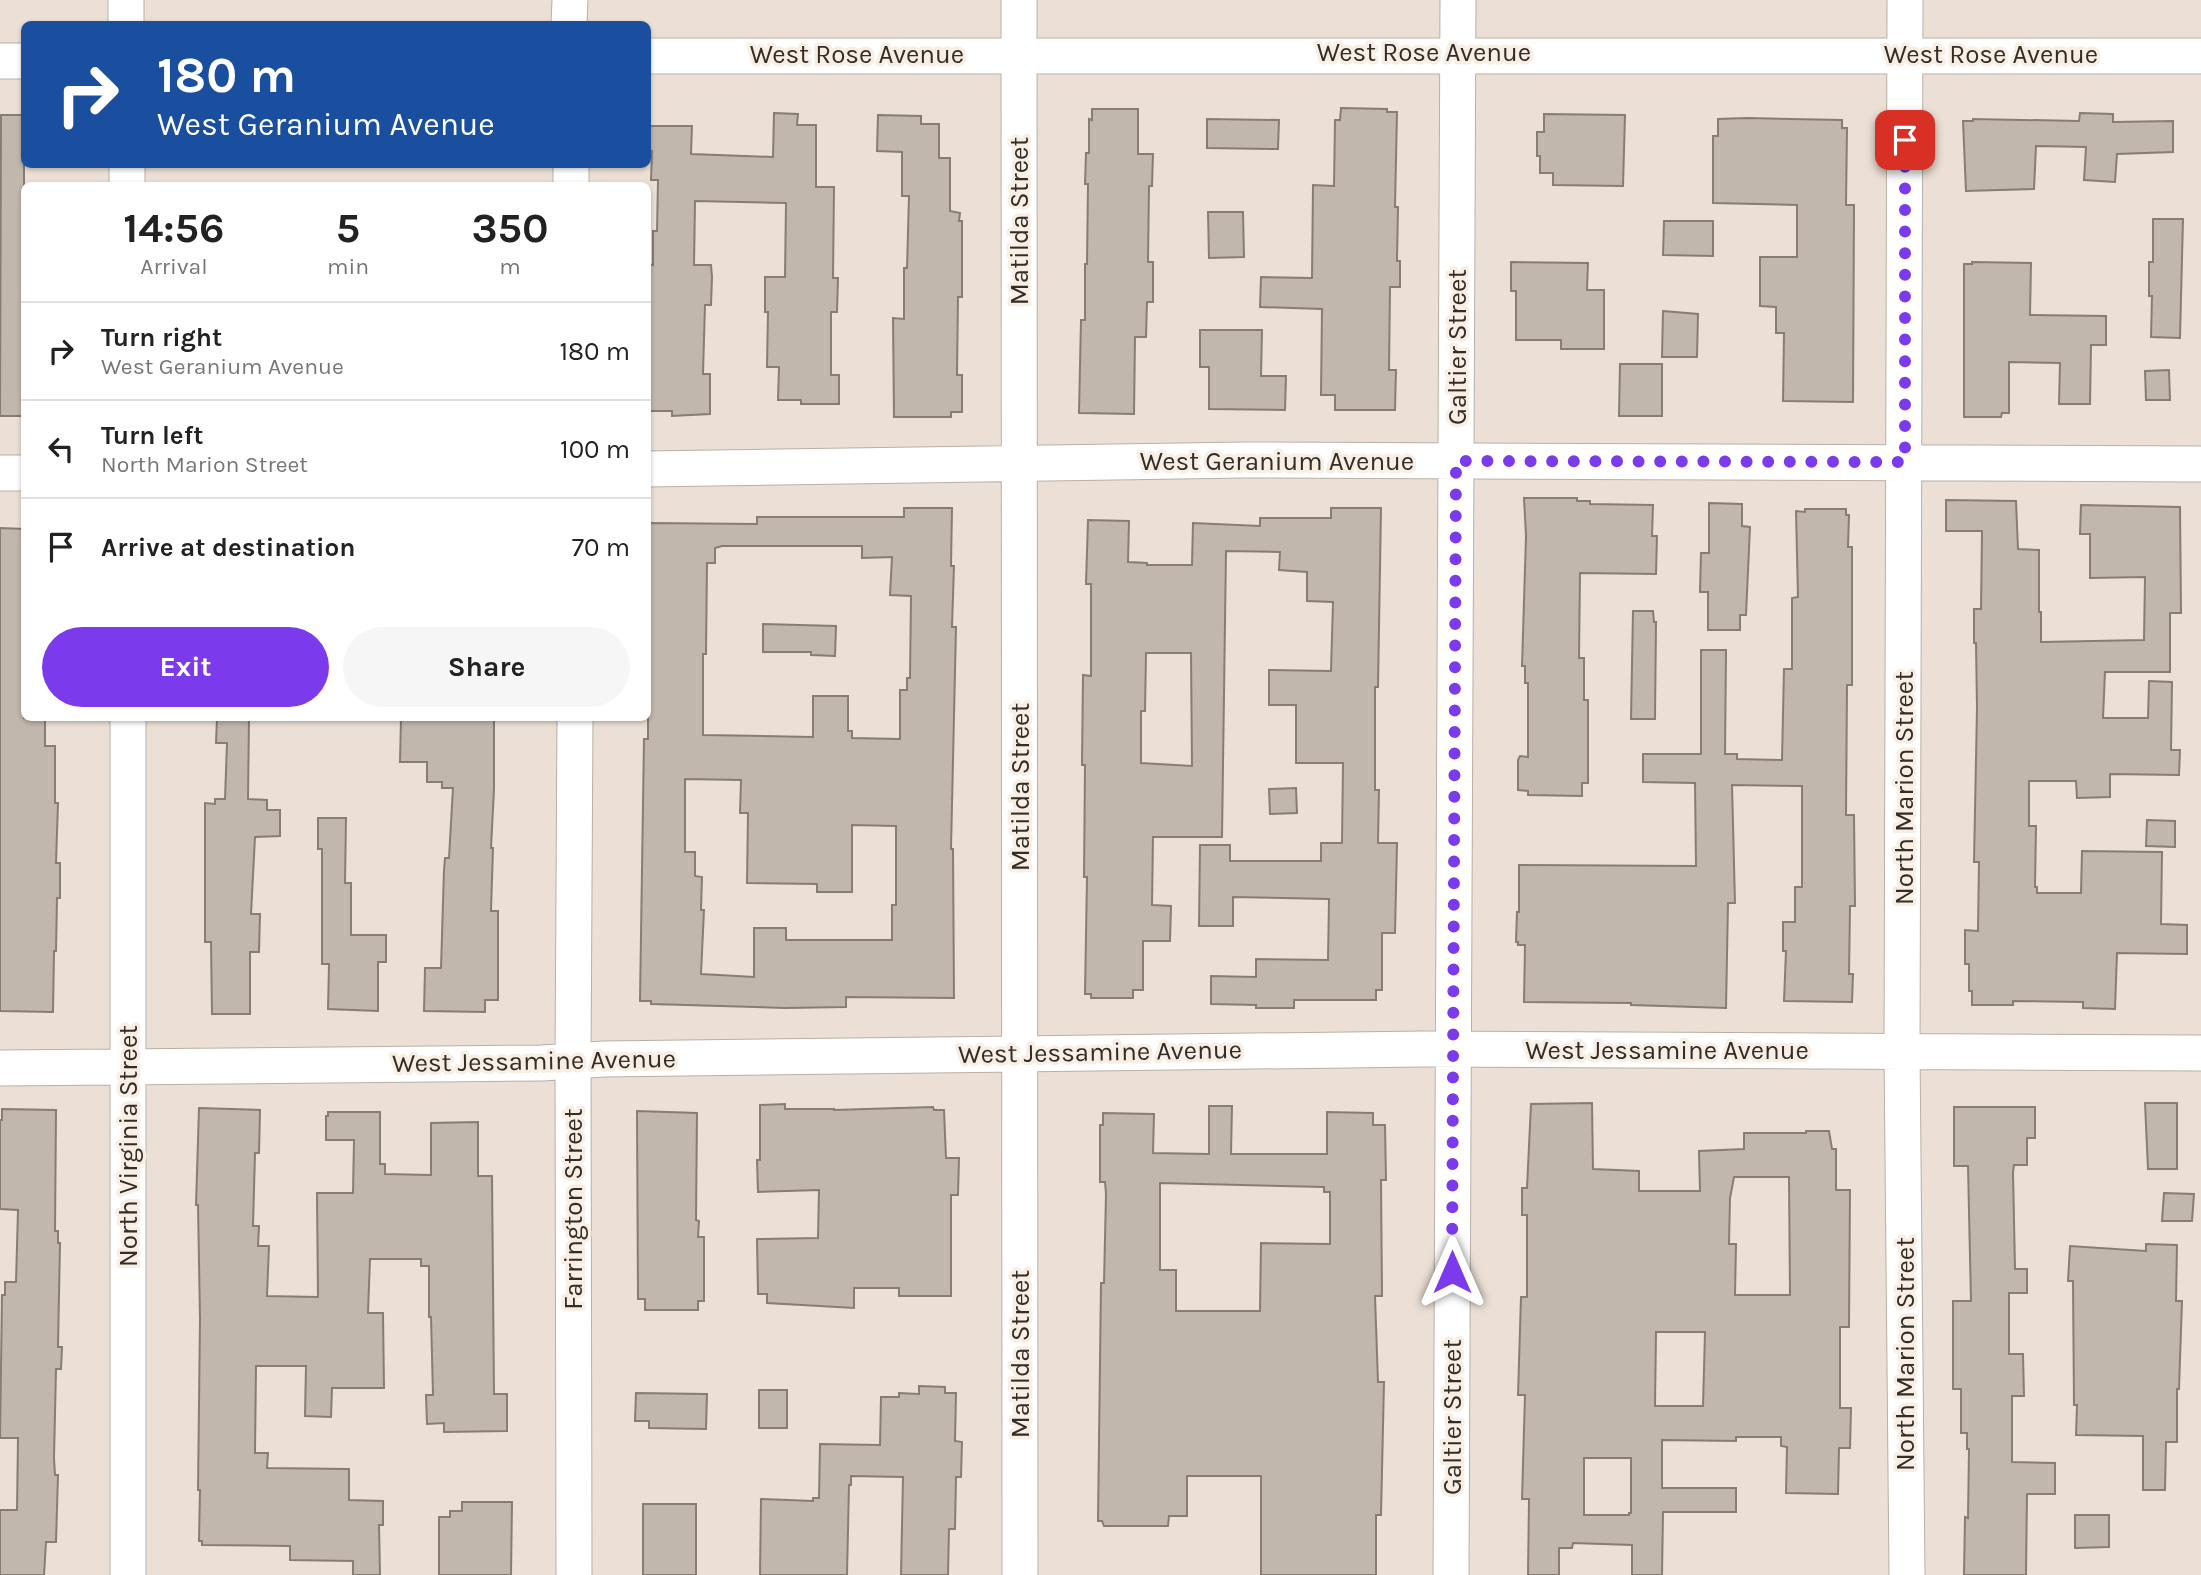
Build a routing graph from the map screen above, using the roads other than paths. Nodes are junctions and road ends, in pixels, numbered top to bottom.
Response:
1 (126, 0) edge
2 (570, 0) edge
3 (1019, 0) edge
4 (1458, 0) edge
5 (1905, 0) edge
6 (126, 21) edge
7 (569, 21) edge
8 (1458, 52) junction
9 (1019, 53) junction
10 (1905, 53) junction
11 (651, 56) edge
12 (2201, 56) edge
13 (0, 61) edge
14 (21, 61) edge
15 (1456, 461) junction
16 (1905, 462) junction
17 (1020, 464) junction
18 (2201, 464) edge
19 (651, 469) edge
20 (0, 473) edge
21 (21, 473) edge
22 (128, 721) edge
23 (575, 721) edge
24 (1453, 1049) junction
25 (1902, 1051) junction
26 (2201, 1053) edge
27 (1020, 1054) junction
28 (573, 1062) junction
29 (127, 1067) junction
30 (0, 1068) edge
31 (128, 1575) edge
32 (574, 1575) edge
33 (1020, 1575) edge
34 (1451, 1575) edge
35 (1907, 1575) edge

1 - 6 street
2 - 7 street
3 - 9 street, Matilda Street
4 - 8 street, Galtier Street
5 - 10 street, North Marion Street
8 - 9 street, West Rose Avenue
8 - 10 street, West Rose Avenue
8 - 15 street, Galtier Street
9 - 11 street, West Rose Avenue
9 - 17 street, Matilda Street
10 - 12 street, West Rose Avenue
10 - 16 street, North Marion Street
13 - 14 street
15 - 16 street, West Geranium Avenue
15 - 17 street, West Geranium Avenue
15 - 24 street, Galtier Street
16 - 18 street, West Geranium Avenue
16 - 25 street, North Marion Street
17 - 19 street, West Geranium Avenue
17 - 27 street, Matilda Street
20 - 21 street
22 - 29 street, North Virginia Street
23 - 28 street, Farrington Street
24 - 25 street, West Jessamine Avenue
24 - 27 street, West Jessamine Avenue
24 - 34 street, Galtier Street
25 - 26 street, West Jessamine Avenue
25 - 35 street, North Marion Street
27 - 28 street, West Jessamine Avenue
27 - 33 street, Matilda Street
28 - 29 street, West Jessamine Avenue
28 - 32 street, Farrington Street
29 - 30 street, West Jessamine Avenue
29 - 31 street, North Virginia Street

